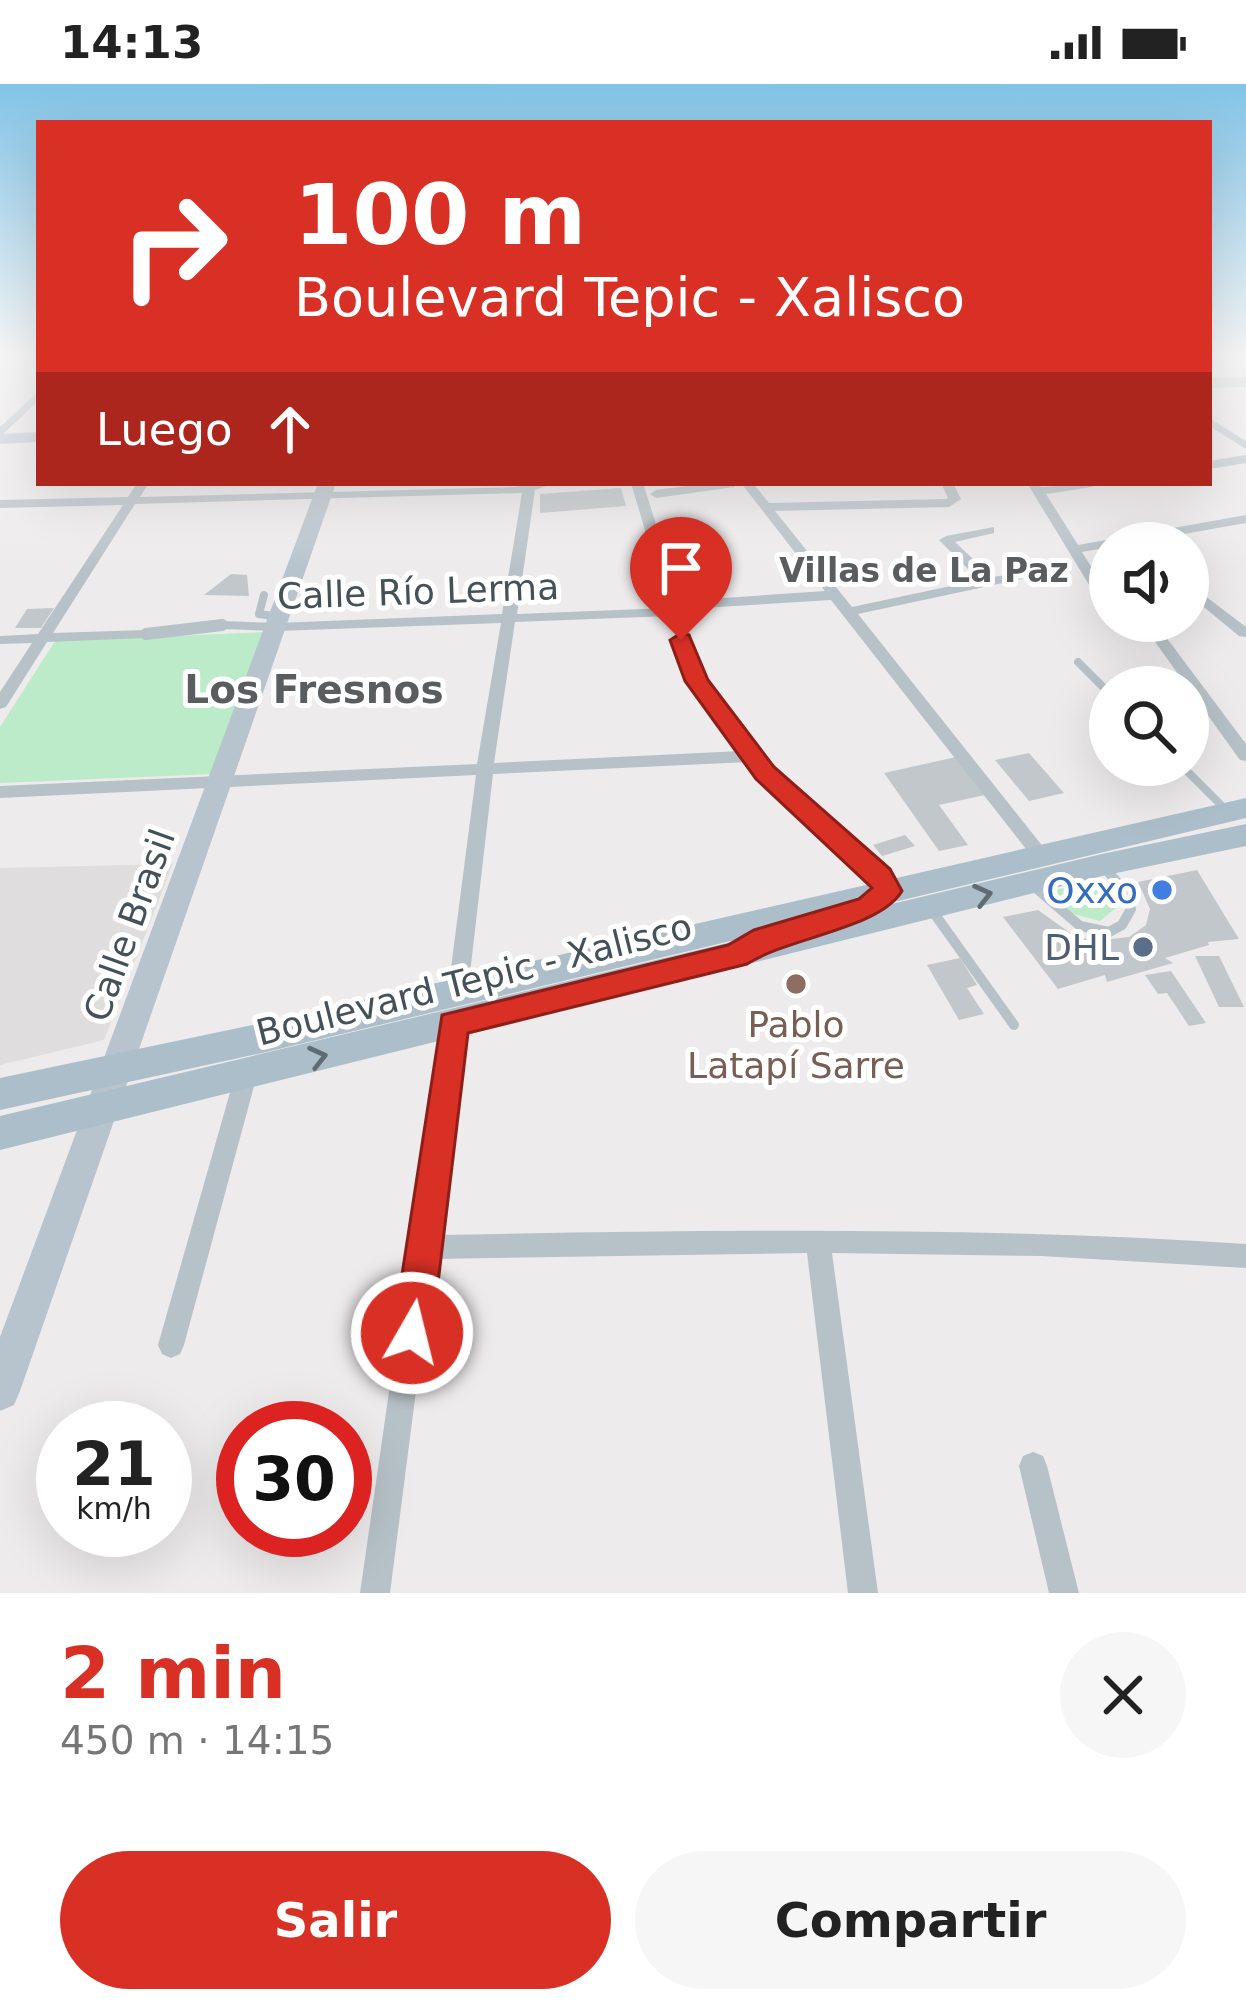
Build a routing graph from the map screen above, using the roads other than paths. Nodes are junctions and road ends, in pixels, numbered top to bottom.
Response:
1 (1219, 427) edge
2 (0, 436) edge
3 (36, 436) edge
4 (1246, 446) edge
5 (1246, 459) edge
6 (1212, 465) edge
7 (141, 486) edge
8 (540, 486) edge
9 (638, 486) edge
10 (713, 486) edge
11 (750, 486) edge
12 (948, 486) edge
13 (1036, 487) edge
14 (325, 489) edge
15 (530, 489) junction
16 (656, 494) dead end
17 (131, 500) junction
18 (0, 504) edge
19 (766, 507) junction
20 (1246, 519) edge
21 (1226, 523) junction
22 (1209, 526) edge
23 (989, 530) dead end
24 (1246, 538) edge
25 (1089, 547) edge
26 (1072, 550) junction
27 (1017, 576) dead end
28 (1089, 576) edge
29 (989, 582) junction
30 (836, 596) junction
31 (1209, 610) edge
32 (673, 612) junction
33 (849, 612) junction
34 (274, 613) junction
35 (507, 619) junction
36 (222, 625) joint
37 (1244, 633) edge
38 (146, 634) joint
39 (43, 639) junction
40 (0, 640) edge
41 (1162, 642) edge
42 (1078, 662) dead end
43 (1089, 673) edge
44 (0, 704) edge
45 (755, 756) junction
46 (1246, 756) edge
47 (485, 769) junction
48 (222, 782) junction
49 (1205, 786) edge
50 (0, 792) edge
51 (1242, 818) edge
52 (1102, 851) junction
53 (1035, 868) junction
54 (888, 891) junction
55 (931, 909) junction
56 (736, 955) junction
57 (456, 1007) junction
58 (1014, 1025) dead end
59 (262, 1038) junction
60 (119, 1068) junction
61 (246, 1075) junction
62 (0, 1094) edge
63 (0, 1108) edge
64 (102, 1109) junction
65 (0, 1133) edge
66 (818, 1244) junction
67 (425, 1246) junction
68 (1246, 1256) edge
69 (171, 1345) dead end
70 (0, 1391) edge
71 (1033, 1466) dead end
72 (376, 1593) edge
73 (863, 1593) edge
74 (1064, 1593) edge

1 - 4 street
2 - 3 main road
5 - 6 street
7 - 17 street
8 - 15 street
9 - 32 street
10 - 16 street
11 - 19 street
12 - 19 street
13 - 26 street
14 - 15 street
14 - 17 street
14 - 34 main road, Calle Brasil
15 - 35 street
17 - 18 street
17 - 39 street
19 - 30 street
20 - 21 street
21 - 22 street
21 - 24 street
23 - 29 street
25 - 26 street
26 - 28 street
27 - 29 street
29 - 33 street
30 - 32 street, Calle Río Lerma
30 - 33 street
31 - 37 street
32 - 35 street, Calle Río Lerma
32 - 45 street
33 - 53 street
34 - 35 street, Calle Río Lerma
34 - 36 street, Calle Río Lerma
34 - 48 main road, Calle Brasil
35 - 47 street
36 - 38 street, Calle Río Lerma
38 - 39 street, Calle Río Lerma
39 - 40 street, Calle Río Lerma
39 - 44 street
41 - 46 street
42 - 43 lane
45 - 47 street
45 - 54 street
47 - 48 street
47 - 57 street
48 - 50 street
48 - 60 main road, Calle Brasil
49 - 51 lane
51 - 52 main road, Boulevard Tepic - Xalisco
51 - 52 main road, Boulevard Tepic - Xalisco
52 - 53 main road, Boulevard Tepic - Xalisco
52 - 53 lane
53 - 54 main road, Boulevard Tepic - Xalisco
55 -> 53 main road, Boulevard Tepic - Xalisco
54 - 56 main road
54 - 57 main road, Boulevard Tepic - Xalisco
55 - 56 main road, Boulevard Tepic - Xalisco
55 - 58 lane
56 - 57 main road, Boulevard Tepic - Xalisco
57 - 59 main road, Boulevard Tepic - Xalisco
61 -> 57 main road, Boulevard Tepic - Xalisco
57 - 67 street
59 - 60 main road, Boulevard Tepic - Xalisco
59 - 64 main road
60 - 62 main road, Boulevard Tepic - Xalisco
60 - 63 main road
60 - 64 main road, Calle Brasil
61 - 64 main road, Boulevard Tepic - Xalisco
61 - 69 street
64 - 65 main road, Boulevard Tepic - Xalisco
64 - 70 main road, Calle Brasil
66 - 67 street
66 - 68 street
66 - 73 street
67 - 72 street
71 - 74 street

